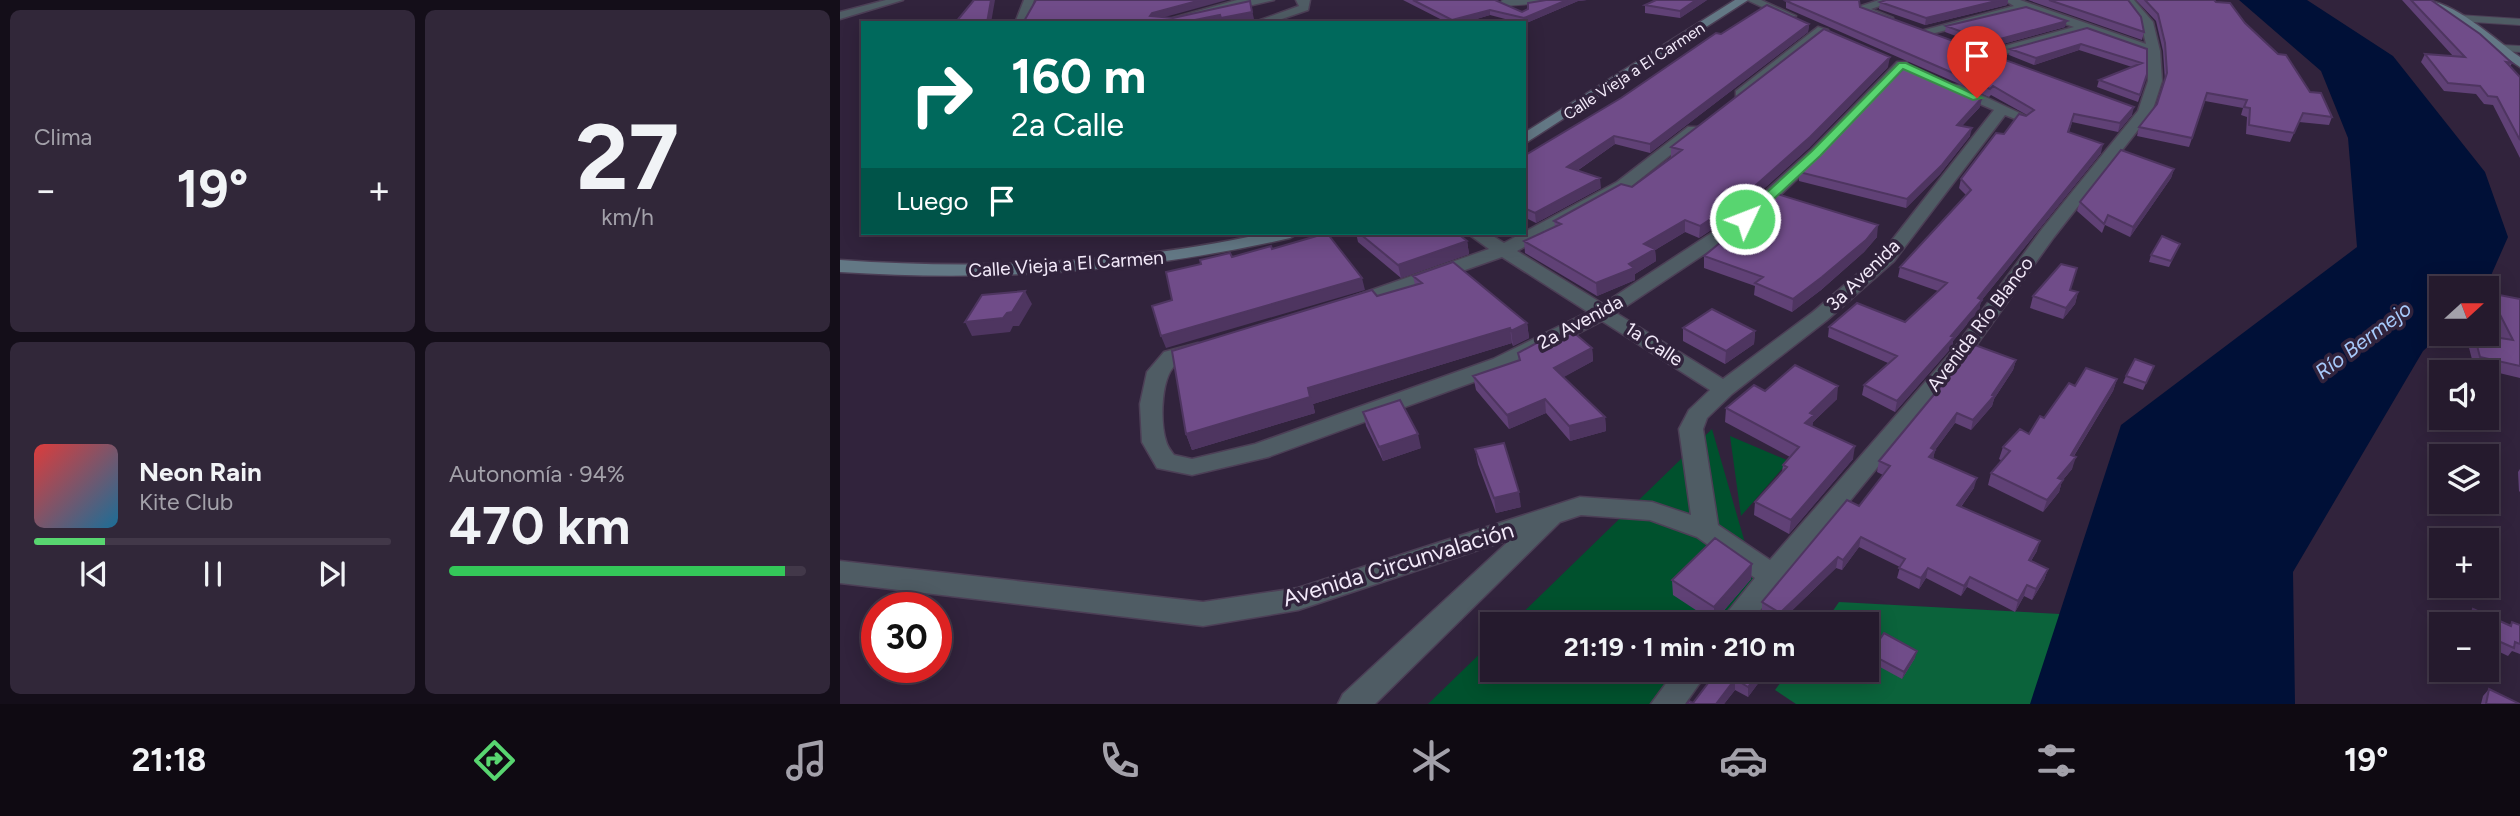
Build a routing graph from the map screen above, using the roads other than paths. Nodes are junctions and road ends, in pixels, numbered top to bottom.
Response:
1 (898, 0) edge
2 (1029, 0) edge
3 (1269, 0) edge
4 (1301, 0) edge
5 (1497, 0) edge
6 (1743, 0) edge
7 (1752, 0) edge
8 (1892, 0) edge
9 (2009, 0) edge
10 (2128, 0) edge
11 (2427, 0) edge
12 (1549, 1) edge
13 (1504, 3) junction
14 (2026, 6) junction
15 (1524, 12) edge
16 (842, 16) edge
17 (2458, 18) junction
18 (1022, 21) edge
19 (1169, 21) edge
20 (1265, 21) edge
21 (861, 22) edge
22 (2520, 22) edge
23 (2087, 27) junction
24 (1912, 28) junction
25 (1949, 41) edge
26 (2501, 48) junction
27 (2520, 50) edge
28 (2154, 51) junction
29 (2520, 63) edge
30 (1902, 65) dead end
31 (2013, 65) edge
32 (1940, 82) edge
33 (1728, 104) edge
34 (2002, 109) junction
35 (2023, 118) edge
36 (1707, 120) edge
37 (1526, 139) edge
38 (1280, 235) edge
39 (1479, 235) edge
40 (1505, 250) junction
41 (840, 266) edge
42 (1337, 309) edge
43 (1604, 312) junction
44 (1209, 346) edge
45 (1724, 389) junction
46 (1552, 516) junction
47 (1706, 530) junction
48 (840, 572) edge
49 (1771, 575) junction
50 (1741, 612) edge
51 (1685, 682) edge
52 (1354, 704) edge
53 (1667, 704) edge

1 - 16 street
2 - 18 street
3 - 19 street
4 - 20 street
5 - 13 lane
6 - 37 street, Calle Vieja a El Carmen
7 - 33 street
8 - 24 street
9 - 14 street
10 - 28 street, Avenida Río Blanco
11 - 17 street
12 - 13 lane
13 - 15 lane
14 - 23 street
14 - 24 street
16 - 21 street
17 - 22 lane
17 - 26 street
23 - 28 street
23 - 31 street
24 - 25 street
26 - 27 lane
26 - 29 street
28 - 49 street, Avenida Río Blanco
30 - 43 street, 2a Avenida
32 - 34 street
34 - 35 street
34 - 45 street, 3a Avenida
36 - 40 street
38 - 41 street, Calle Vieja a El Carmen
39 - 40 street, 1a Calle
40 - 42 street
40 - 43 street, 1a Calle
43 - 44 street, 2a Avenida
43 - 45 street, 1a Calle
45 - 47 street, 3a Avenida
46 - 47 street, Avenida Circunvalación
46 - 48 street, Avenida Circunvalación
46 - 52 street
47 - 49 street, Avenida Circunvalación
49 - 50 street, Avenida Río Blanco
51 - 53 street

